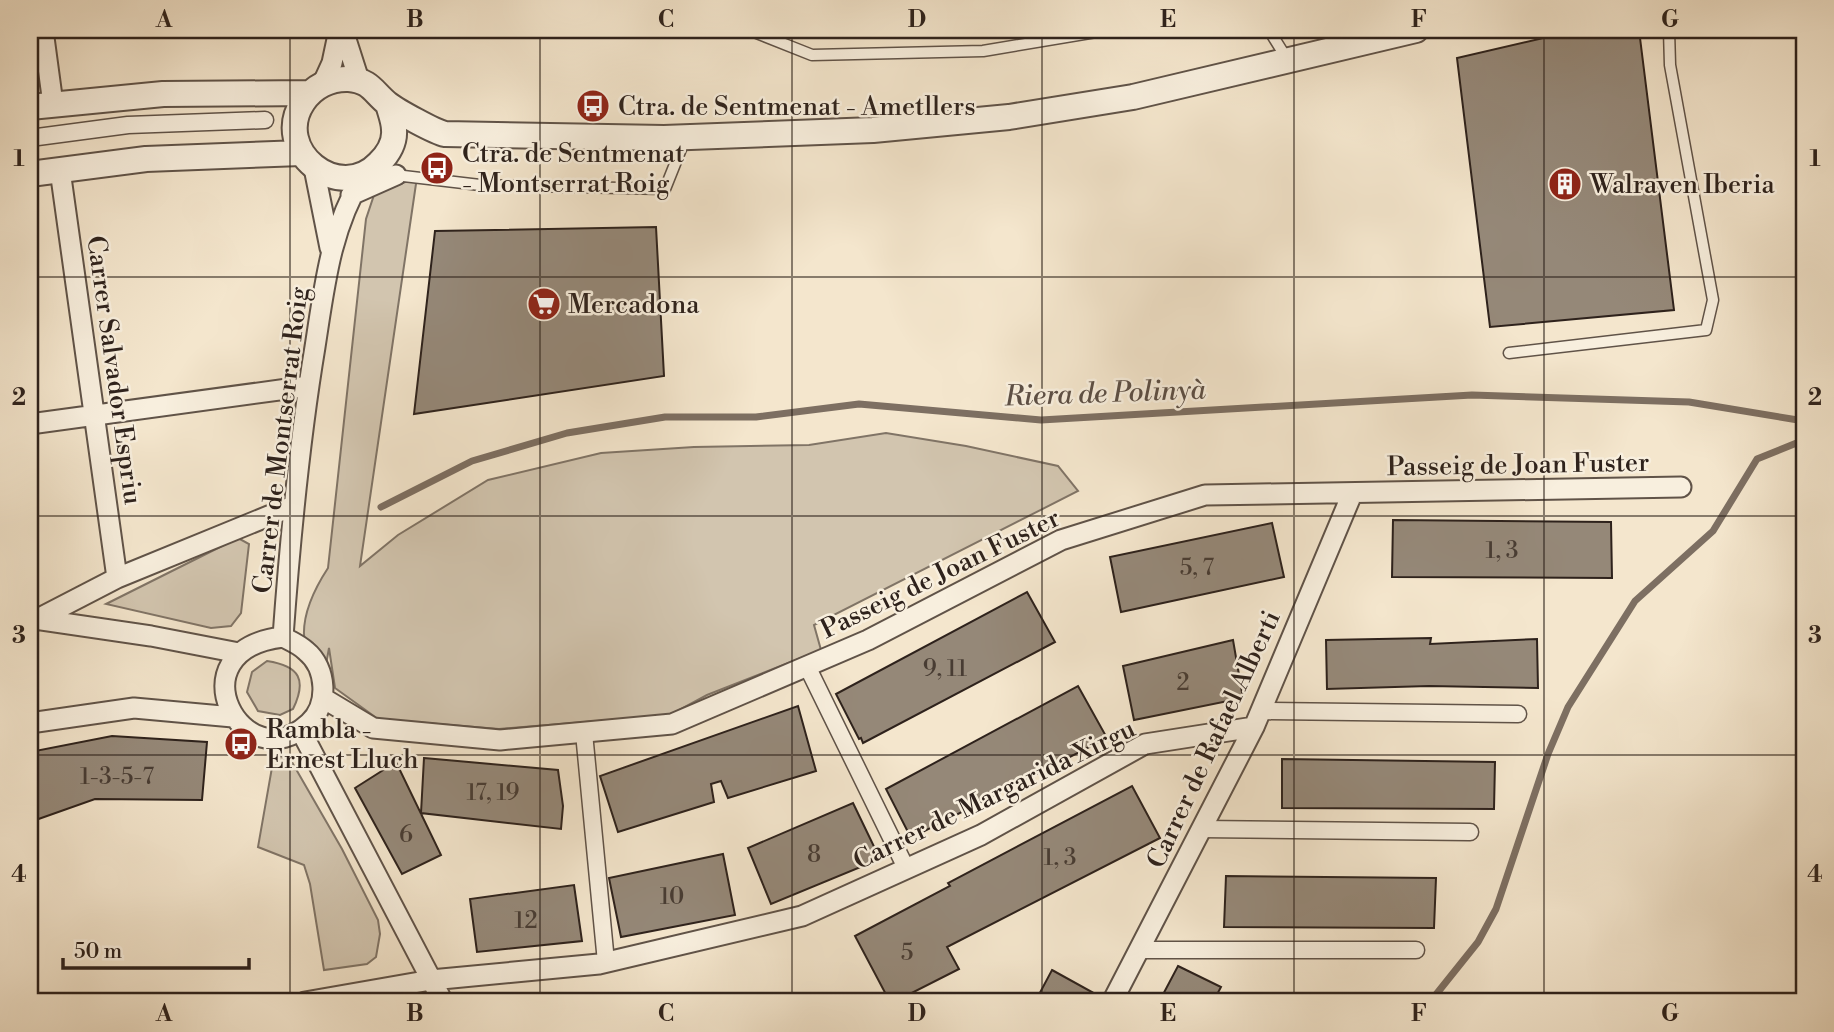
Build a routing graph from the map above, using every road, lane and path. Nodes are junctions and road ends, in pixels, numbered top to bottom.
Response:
1 (43, 30) edge
2 (341, 30) edge
3 (749, 30) edge
4 (1108, 30) edge
5 (1269, 30) edge
6 (1416, 30) edge
7 (1669, 30) edge
8 (1288, 60) junction
9 (359, 80) junction
10 (315, 89) junction
11 (388, 104) junction
12 (41, 105) edge
13 (265, 120) dead end
14 (435, 132) junction
15 (30, 138) edge
16 (685, 138) junction
17 (390, 147) junction
18 (307, 160) junction
19 (60, 170) junction
20 (30, 174) edge
21 (396, 175) junction
22 (362, 181) junction
23 (330, 249) junction
24 (1509, 353) dead end
25 (309, 386) junction
26 (96, 415) junction
27 (30, 424) edge
28 (1681, 487) dead end
29 (1352, 494) junction
30 (293, 506) junction
31 (117, 578) junction
32 (33, 621) edge
33 (283, 637) junction
34 (239, 653) junction
35 (807, 666) junction
36 (323, 698) junction
37 (1518, 714) dead end
38 (233, 717) junction
39 (1257, 719) junction
40 (30, 723) edge
41 (301, 731) junction
42 (584, 733) junction
43 (1201, 829) junction
44 (1470, 832) dead end
45 (906, 869) junction
46 (1139, 950) junction
47 (1416, 950) dead end
48 (606, 962) junction
49 (431, 980) junction
50 (305, 1002) edge
51 (443, 1002) edge
52 (1112, 1002) edge

1 - 12 street
2 - 9 street
2 - 10 street
3 - 4 lane
5 - 8 lane
6 - 8 street
7 - 24 lane
8 - 16 street
9 - 10 street
9 - 11 street
10 - 12 street
10 - 18 street
11 - 14 street
11 - 17 street
13 - 15 street
14 - 16 street
14 - 17 street
16 - 21 lane
17 - 22 street
18 - 19 street
18 - 22 street
18 - 23 street, Carrer de Montserrat Roig
19 - 20 street
19 - 26 street, Carrer Salvador Espriu
21 - 22 street
21 - 22 lane
22 - 23 street, Carrer de Montserrat Roig
23 - 25 street, Carrer de Montserrat Roig
25 - 26 street
25 - 30 street, Carrer de Montserrat Roig
26 - 27 street
26 - 31 street, Carrer Salvador Espriu
28 - 29 street, Passeig de Joan Fuster
29 - 35 street, Passeig de Joan Fuster
29 - 39 street, Carrer de Rafael Alberti
30 - 31 street
30 - 33 street, Carrer de Montserrat Roig
31 - 32 street
32 - 34 street
33 - 34 street
33 - 36 street
34 - 38 street
35 - 42 street, Passeig de Joan Fuster
35 - 45 street
36 - 41 street
36 - 42 street, Passeig de Joan Fuster
37 - 39 street
38 - 40 street
38 - 41 street
39 - 43 street, Carrer de Rafael Alberti
39 - 45 street, Carrer de Margarida Xirgu
41 - 49 street
42 - 48 street
43 - 44 street
43 - 46 street, Carrer de Rafael Alberti
45 - 48 street, Carrer de Margarida Xirgu
46 - 47 street
46 - 52 street, Carrer de Rafael Alberti
48 - 49 street, Carrer de Margarida Xirgu
49 - 50 street, Carrer de Margarida Xirgu
49 - 51 street

